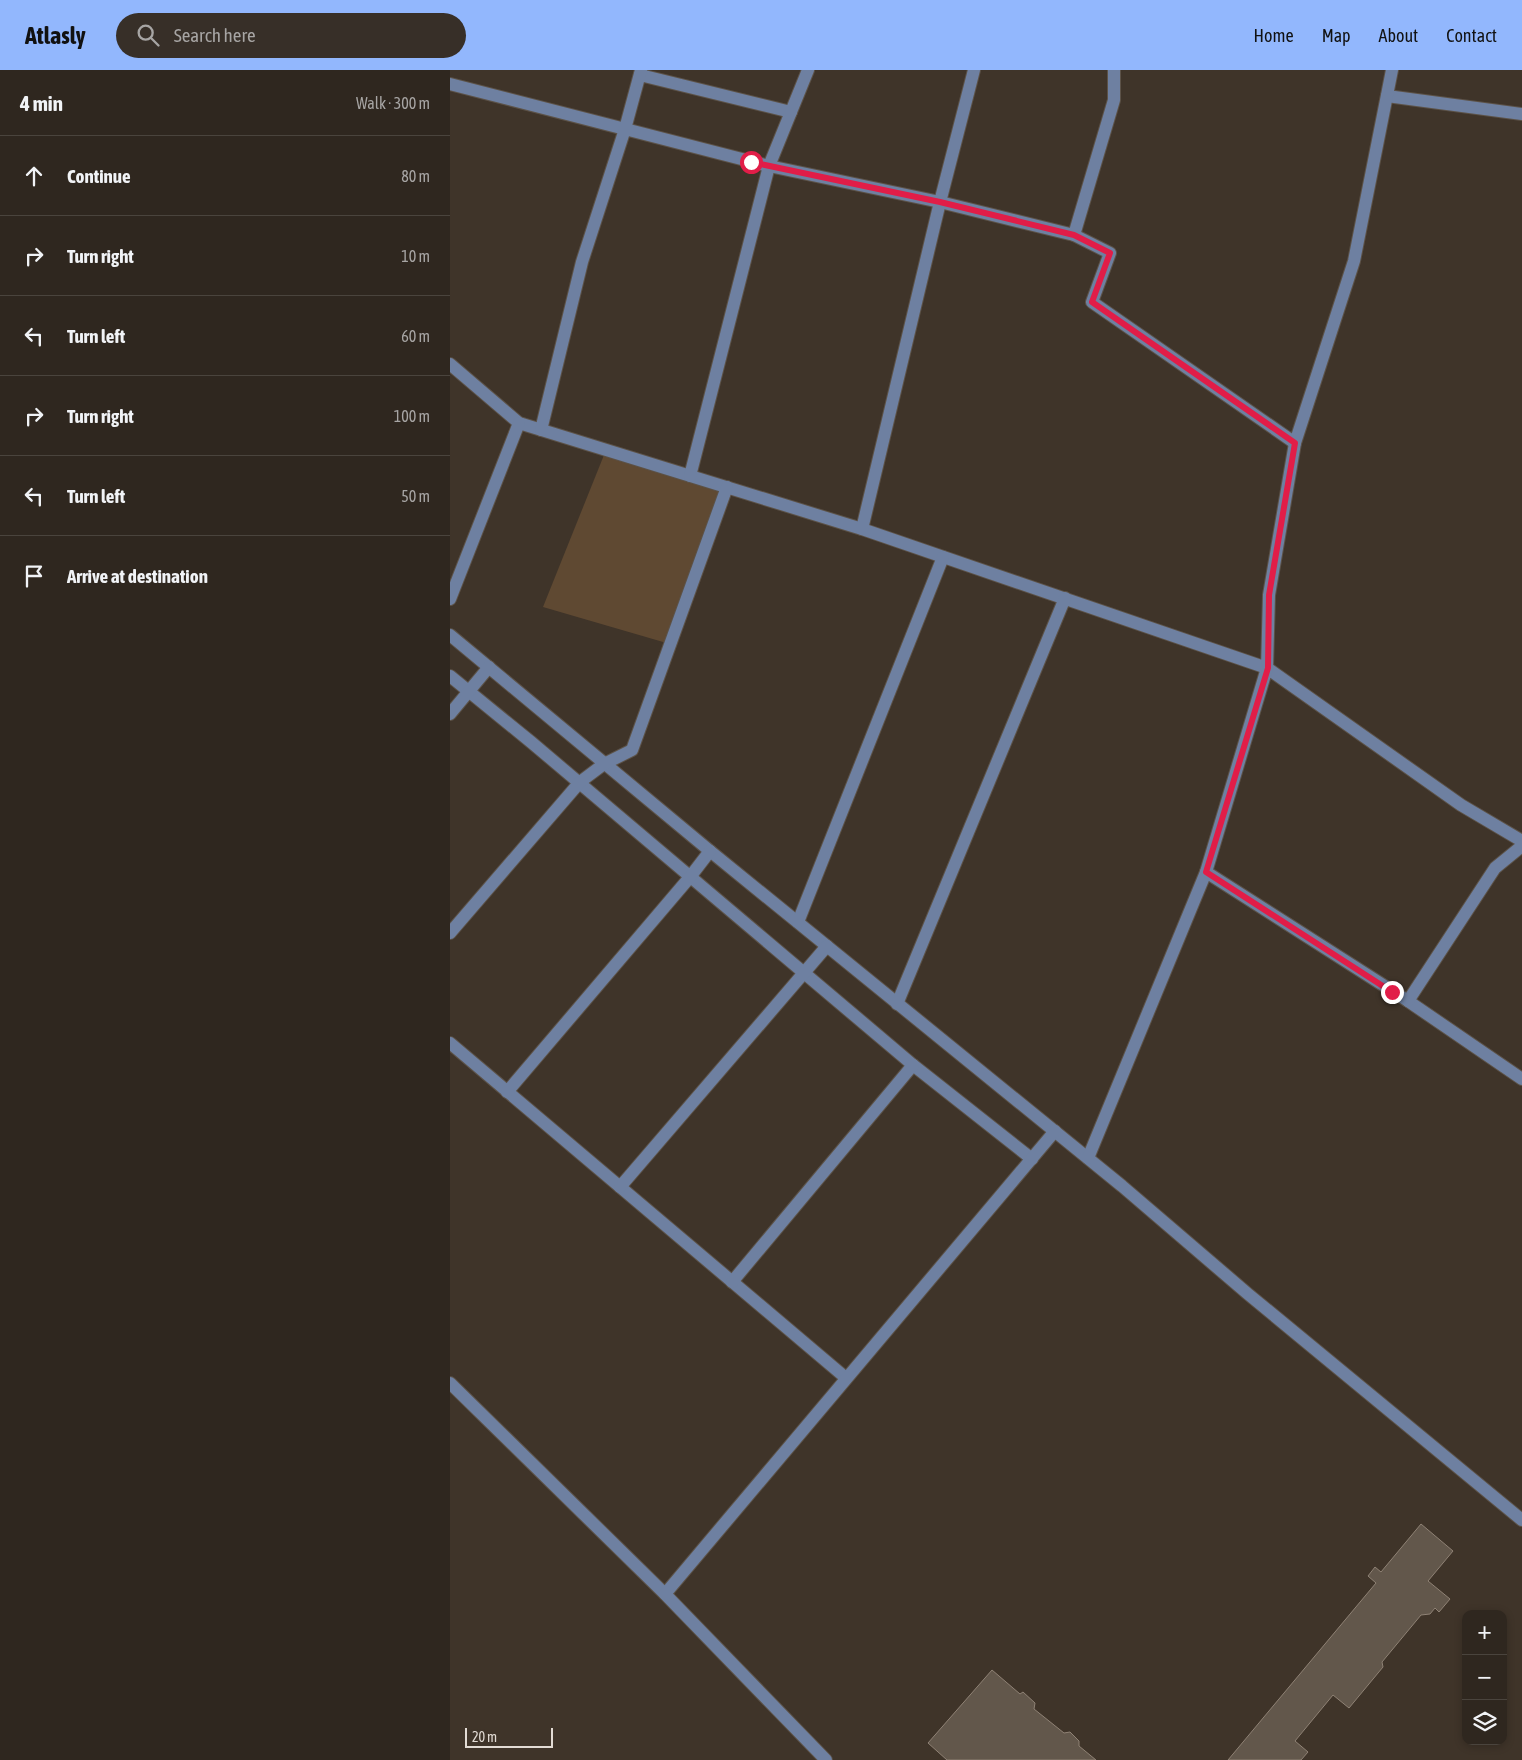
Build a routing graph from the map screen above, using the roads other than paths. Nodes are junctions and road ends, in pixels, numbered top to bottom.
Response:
1 (808, 70) edge
2 (974, 70) edge
3 (1114, 70) edge
4 (1392, 70) edge
5 (640, 73) edge
6 (450, 84) edge
7 (1387, 96) junction
8 (791, 112) junction
9 (1522, 114) edge
10 (625, 129) junction
11 (769, 166) junction
12 (940, 202) junction
13 (1074, 235) junction
14 (450, 364) edge
15 (519, 423) junction
16 (541, 430) junction
17 (1295, 443) junction
18 (690, 476) junction
19 (727, 487) junction
20 (862, 529) junction
21 (942, 557) junction
22 (1065, 598) junction
23 (450, 599) edge
24 (450, 635) edge
25 (489, 667) junction
26 (1268, 668) junction
27 (450, 676) edge
28 (468, 692) junction
29 (450, 714) edge
30 (604, 764) junction
31 (580, 782) junction
32 (1522, 841) edge
33 (1522, 846) edge
34 (710, 851) junction
35 (1206, 872) junction
36 (690, 877) junction
37 (798, 922) junction
38 (450, 933) edge
39 (827, 946) junction
40 (803, 972) junction
41 (1408, 1002) junction
42 (898, 1004) junction
43 (450, 1044) edge
44 (913, 1065) junction
45 (1522, 1079) edge
46 (507, 1092) junction
47 (1055, 1132) junction
48 (1088, 1158) junction
49 (1032, 1159) junction
50 (620, 1187) junction
51 (732, 1282) junction
52 (846, 1378) junction
53 (450, 1382) edge
54 (1522, 1520) edge
55 (665, 1594) junction
56 (826, 1760) edge

1 - 8 street
2 - 12 street
3 - 13 street
4 - 7 street
5 - 8 street
5 - 10 street
6 - 10 street
7 - 9 street
7 - 17 street
8 - 11 street
10 - 11 street
10 - 16 street
11 - 12 street
11 - 18 street
12 - 13 street
12 - 20 street
13 - 17 street
14 - 15 street
15 - 16 street
15 - 23 street
16 - 18 street
17 - 26 street
18 - 19 street
19 - 20 street
19 - 30 street
20 - 21 street
21 - 22 street
21 - 37 street
22 - 26 street
22 - 42 street
24 - 25 street
25 - 28 street
25 - 30 street
26 - 32 street
26 - 35 street
27 - 28 street
28 - 29 street
28 - 31 street
30 - 31 street
30 - 34 street
31 - 36 street
31 - 38 street
33 - 41 street
34 - 36 street
34 - 37 street
35 - 41 street
35 - 48 street
36 - 40 street
36 - 46 street
37 - 39 street
39 - 40 street
39 - 42 street
40 - 44 street
40 - 50 street
41 - 45 street
42 - 47 street
43 - 46 street
44 - 49 street
44 - 51 street
46 - 50 street
47 - 48 street
47 - 49 street
48 - 54 street
49 - 52 street
50 - 51 street
51 - 52 street
52 - 55 street
53 - 55 street
55 - 56 street

